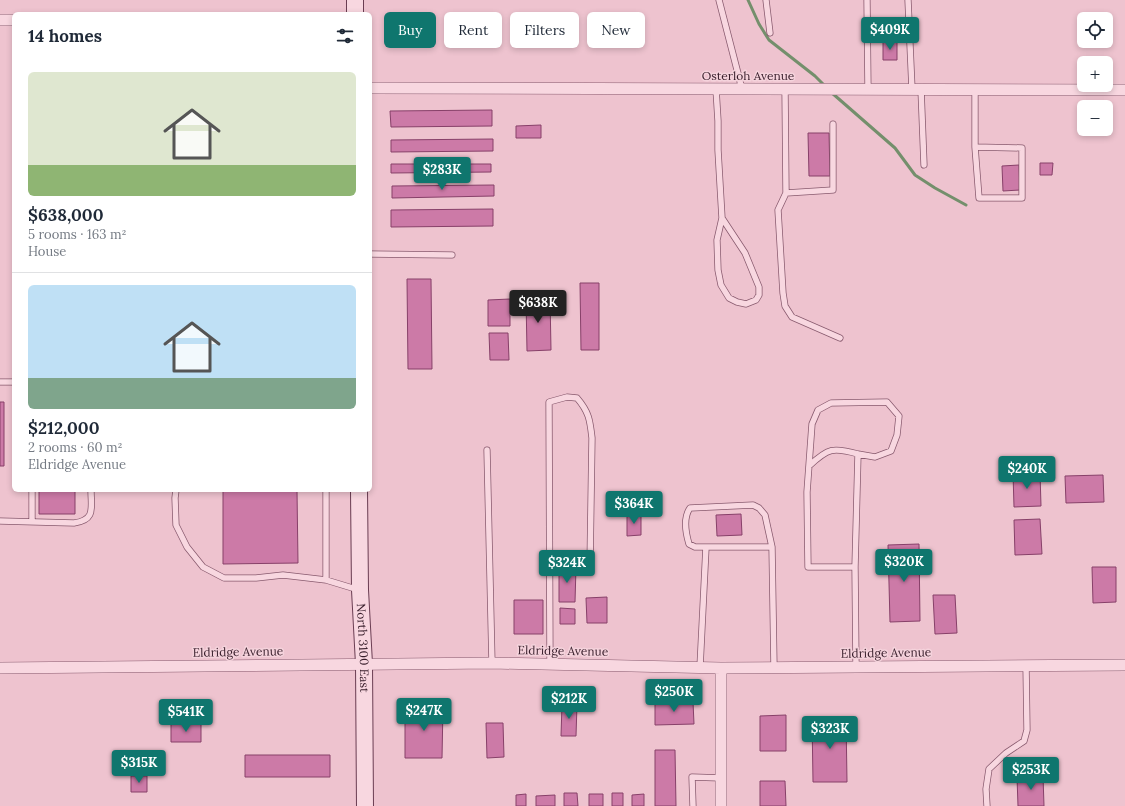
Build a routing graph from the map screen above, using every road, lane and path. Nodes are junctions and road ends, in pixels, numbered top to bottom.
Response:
1 (355, 0) edge
2 (719, 0) edge
3 (766, 0) edge
4 (867, 0) edge
5 (908, 0) edge
6 (355, 12) edge
7 (0, 20) edge
8 (12, 20) edge
9 (770, 33) dead end
10 (372, 88) edge
11 (716, 89) junction
12 (742, 89) junction
13 (785, 89) junction
14 (868, 89) junction
15 (916, 89) junction
16 (975, 90) junction
17 (1125, 90) edge
18 (834, 124) dead end
19 (975, 147) junction
20 (924, 164) dead end
21 (786, 193) junction
22 (722, 218) junction
23 (372, 254) edge
24 (452, 255) dead end
25 (840, 338) dead end
26 (0, 382) edge
27 (12, 382) edge
28 (487, 450) dead end
29 (858, 454) junction
30 (809, 466) junction
31 (32, 492) edge
32 (91, 492) edge
33 (176, 492) edge
34 (326, 492) edge
35 (359, 492) edge
36 (0, 520) edge
37 (32, 522) junction
38 (706, 547) junction
39 (772, 547) junction
40 (590, 565) dead end
41 (855, 567) junction
42 (326, 580) junction
43 (360, 590) junction
44 (492, 663) junction
45 (364, 664) junction
46 (550, 664) junction
47 (1026, 665) junction
48 (1125, 665) edge
49 (856, 666) junction
50 (700, 667) junction
51 (774, 667) junction
52 (0, 668) edge
53 (721, 668) junction
54 (721, 778) junction
55 (365, 806) edge
56 (693, 806) edge
57 (721, 806) edge
58 (987, 806) edge

1 - 6 main road
2 - 12 lane
3 - 9 lane
4 - 14 lane
5 - 15 lane
7 - 8 street
10 - 11 street, Osterloh Avenue
11 - 12 street, Osterloh Avenue
11 - 22 lane
12 - 13 street, Osterloh Avenue
13 - 14 street, Osterloh Avenue
13 - 21 lane
14 - 15 street, Osterloh Avenue
15 - 16 street, Osterloh Avenue
15 - 20 lane
16 - 17 street, Osterloh Avenue
16 - 19 lane
18 - 21 lane
19 - 19 lane
21 - 25 lane
22 - 22 lane
23 - 24 lane
26 - 27 lane
28 - 44 lane
29 - 30 lane
29 - 30 lane
29 - 41 lane
30 - 41 lane
31 - 37 lane
32 - 37 lane
33 - 42 lane
34 - 42 lane
35 - 43 main road, North 3100 East
36 - 37 lane
38 - 39 lane
38 - 39 lane
38 - 50 lane
39 - 51 lane
40 - 46 lane
41 - 49 lane
42 - 43 lane
43 - 45 main road, North 3100 East
44 - 45 street, Eldridge Avenue
44 - 46 street, Eldridge Avenue
45 - 52 street, Eldridge Avenue
45 - 55 main road, North 3100 East
46 - 50 street, Eldridge Avenue
47 - 48 street, Eldridge Avenue
47 - 49 street, Eldridge Avenue
47 - 58 lane
49 - 51 street, Eldridge Avenue
50 - 53 street, Eldridge Avenue
51 - 53 street, Eldridge Avenue
53 - 54 street
54 - 56 lane
54 - 57 street

